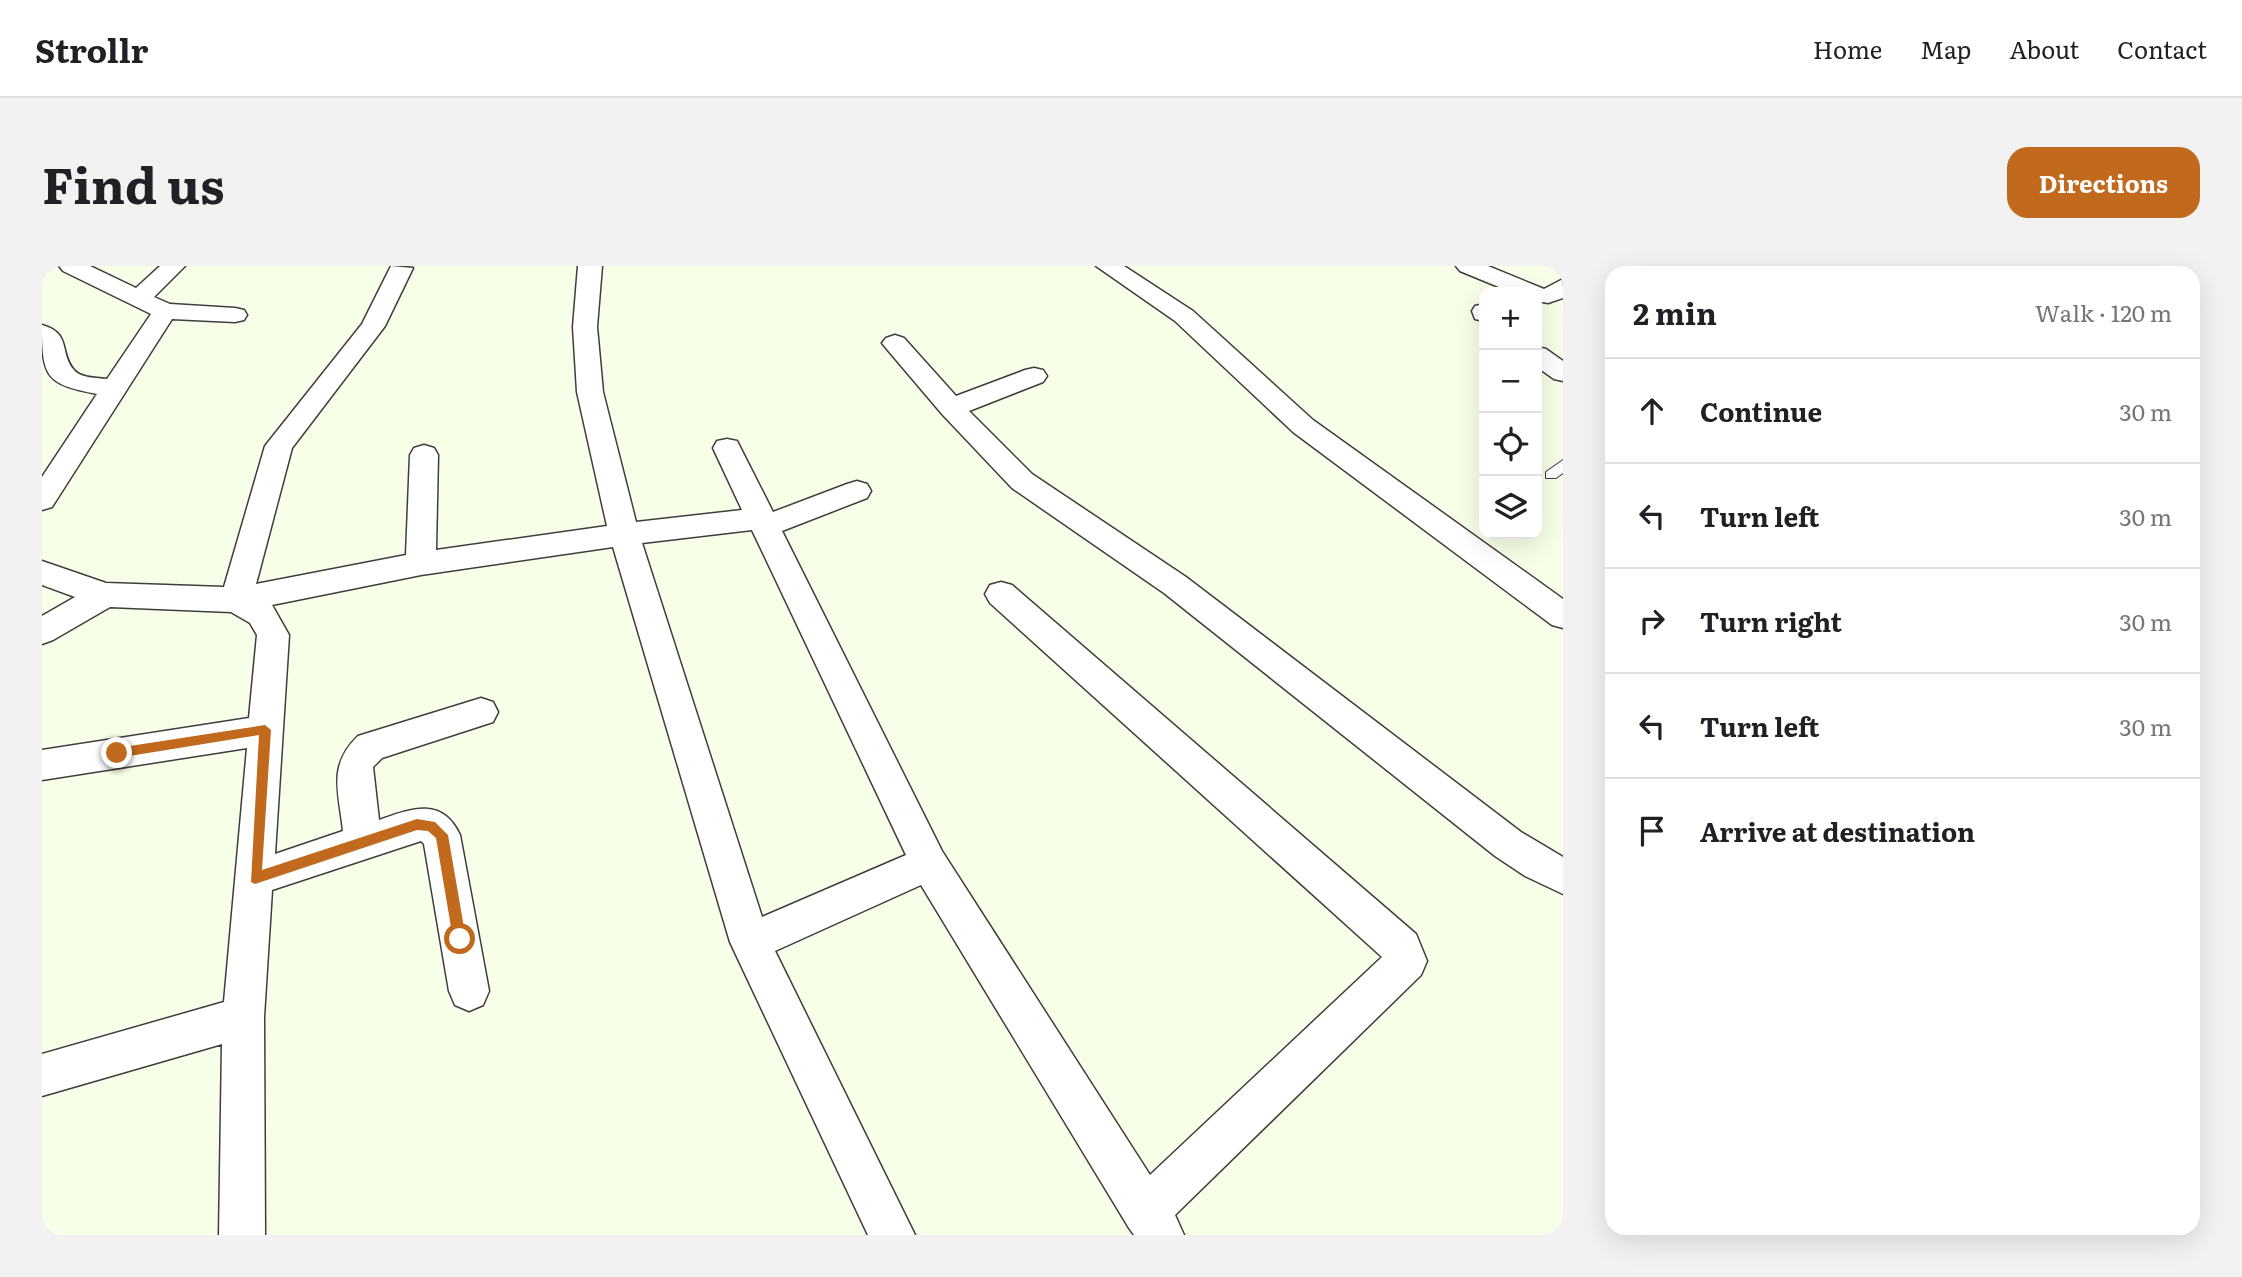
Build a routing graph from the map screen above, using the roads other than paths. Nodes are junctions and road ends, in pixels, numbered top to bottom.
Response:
1 (71, 266) edge
2 (173, 266) edge
3 (590, 266) edge
4 (1108, 266) edge
5 (1468, 266) edge
6 (401, 268) dead end
7 (1563, 286) edge
8 (1509, 287) edge
9 (1542, 296) edge
10 (138, 299) junction
11 (165, 310) junction
12 (235, 315) dead end
13 (42, 333) edge
14 (895, 343) dead end
15 (1542, 358) edge
16 (1563, 373) edge
17 (1034, 376) dead end
18 (114, 389) junction
19 (951, 408) junction
20 (727, 448) dead end
21 (424, 455) dead end
22 (1563, 466) edge
23 (1550, 475) dead end
24 (857, 491) dead end
25 (42, 500) edge
26 (763, 522) junction
27 (624, 534) junction
28 (421, 564) junction
29 (42, 573) edge
30 (1001, 594) dead end
31 (104, 595) junction
32 (236, 600) junction
33 (1563, 615) edge
34 (42, 631) edge
35 (481, 712) dead end
36 (265, 730) junction
37 (42, 765) edge
38 (363, 843) junction
39 (929, 863) junction
40 (1563, 876) edge
41 (255, 878) junction
42 (750, 942) junction
43 (469, 991) dead end
44 (243, 1017) junction
45 (42, 1075) edge
46 (1153, 1224) edge
47 (242, 1235) edge
48 (892, 1235) edge

1 - 10 street
2 - 10 street
3 - 27 street
4 - 33 street
5 - 8 street
6 - 32 street
7 - 9 street
10 - 11 street
11 - 12 street
11 - 18 street
13 - 18 street
14 - 19 street
15 - 16 street
17 - 19 street
18 - 25 street
19 - 40 street
20 - 26 street
21 - 28 street
22 - 23 lane
24 - 26 street
26 - 27 street
26 - 39 street
27 - 28 street
27 - 42 street
28 - 32 street
29 - 31 street
30 - 46 street
31 - 32 street
31 - 34 street
32 - 36 street
35 - 38 street
36 - 37 street
36 - 41 street
38 - 41 street
38 - 43 street
39 - 42 street
39 - 46 street
41 - 44 street
42 - 48 street
44 - 45 street
44 - 47 street

